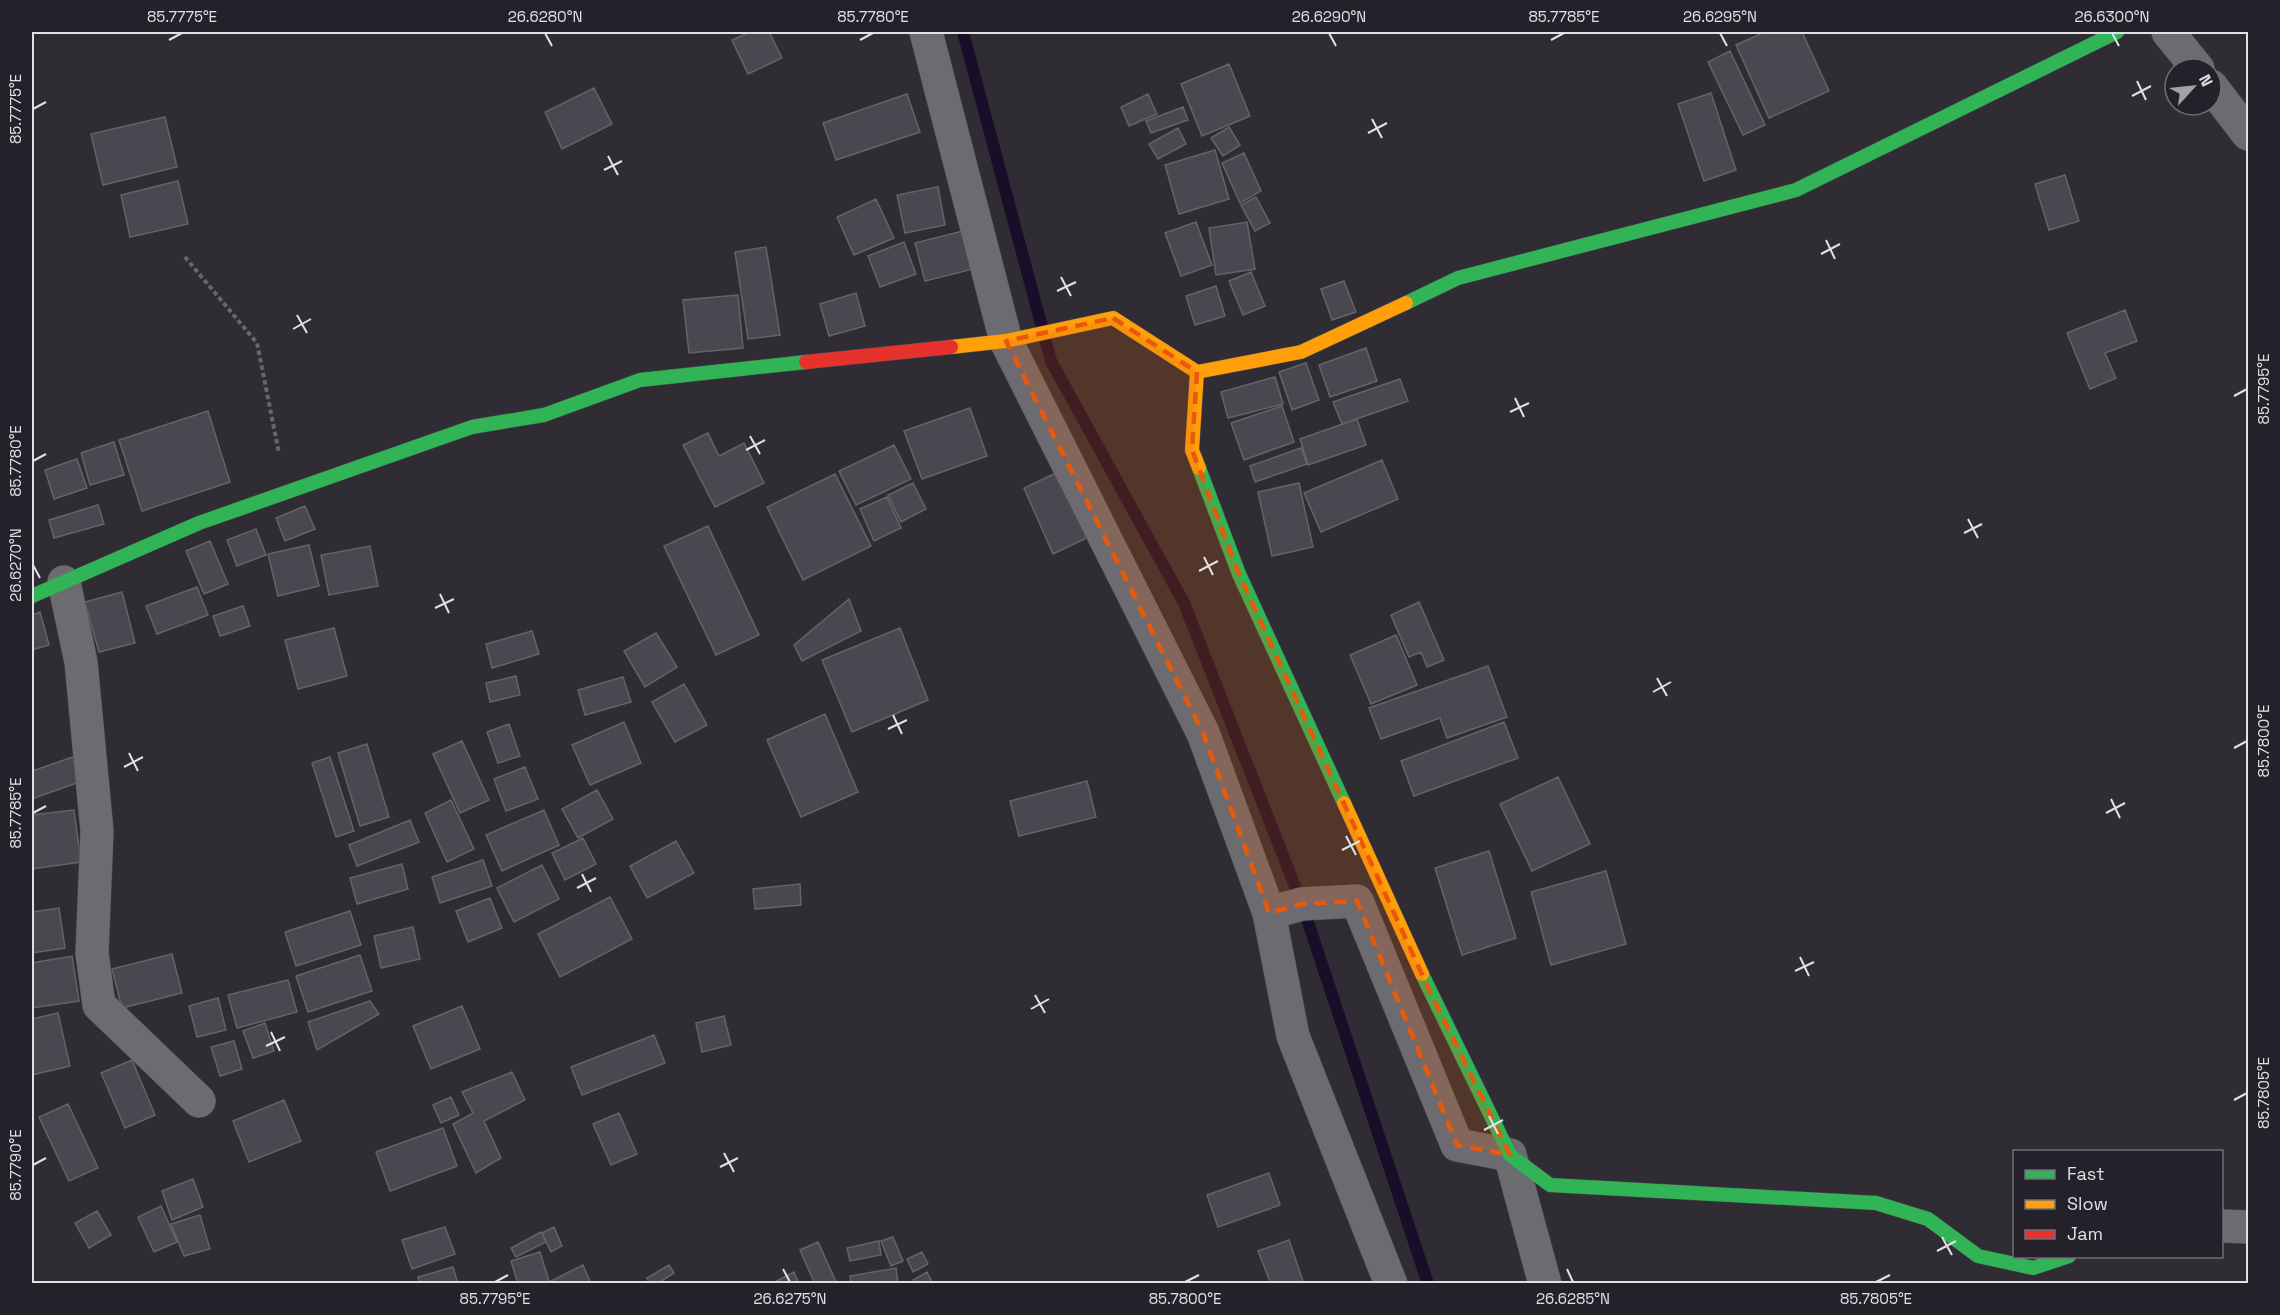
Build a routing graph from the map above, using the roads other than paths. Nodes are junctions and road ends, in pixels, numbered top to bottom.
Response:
1 (926, 32) edge
2 (2117, 32) edge
3 (2168, 32) edge
4 (2188, 57) edge
5 (2223, 102) edge
6 (2248, 134) edge
7 (1006, 340) junction
8 (1197, 372) junction
9 (64, 582) junction
10 (32, 596) edge
11 (1269, 913) junction
12 (199, 1101) dead end
13 (1510, 1155) junction
14 (2223, 1226) edge
15 (2248, 1227) edge
16 (2065, 1258) edge
17 (1391, 1284) edge
18 (1545, 1284) edge

1 - 7 street
2 - 8 street
3 - 4 street
5 - 6 street
7 - 8 street
7 - 9 street
7 - 11 street
8 - 13 street
9 - 10 street
9 - 12 street
11 - 13 street
11 - 17 street
13 - 16 street
13 - 18 street
14 - 15 street

